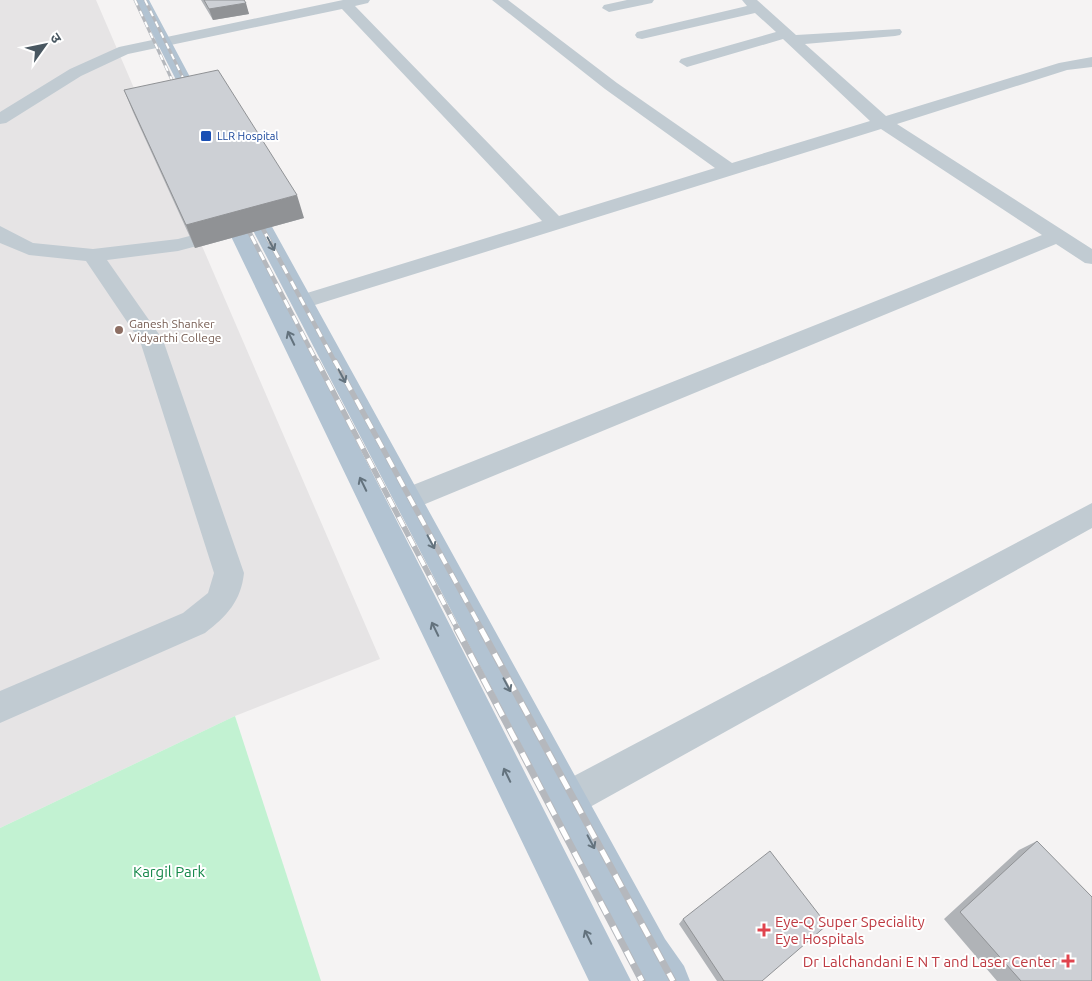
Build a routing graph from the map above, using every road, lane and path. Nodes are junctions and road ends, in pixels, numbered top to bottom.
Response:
1 (126, 0) edge
2 (142, 0) edge
3 (363, 0) edge
4 (499, 0) edge
5 (647, 0) edge
6 (345, 4) junction
7 (753, 4) edge
8 (609, 8) dead end
9 (895, 32) dead end
10 (642, 35) dead end
11 (790, 37) junction
12 (155, 42) junction
13 (687, 62) dead end
14 (1092, 62) edge
15 (0, 119) edge
16 (881, 121) junction
17 (200, 130) edge
18 (730, 169) junction
19 (212, 176) edge
20 (237, 180) edge
21 (555, 223) junction
22 (238, 229) junction
23 (0, 232) edge
24 (1057, 236) junction
25 (93, 255) junction
26 (1092, 258) edge
27 (302, 302) junction
28 (360, 410) junction
29 (333, 422) junction
30 (408, 499) junction
31 (1092, 514) edge
32 (0, 706) edge
33 (568, 799) junction
34 (610, 981) edge
35 (669, 981) edge

1 - 12 main road
2 - 12 main road
3 - 6 street
4 - 18 street
5 - 8 street
6 - 12 street
6 - 21 street
7 - 10 street
7 - 11 street
9 - 11 street
11 - 13 street
11 - 16 street
12 - 15 street
12 - 17 main road
14 - 16 street
16 - 18 street
16 - 24 street
18 - 21 street
19 - 22 main road
20 -> 27 main road
21 - 27 street
22 - 25 street
29 -> 22 main road
23 - 25 street
24 - 26 street
24 - 30 street
25 - 32 street
27 -> 28 main road
28 - 29 main road
28 - 30 main road
34 -> 29 main road
30 -> 33 main road
31 - 33 street
33 -> 35 main road

